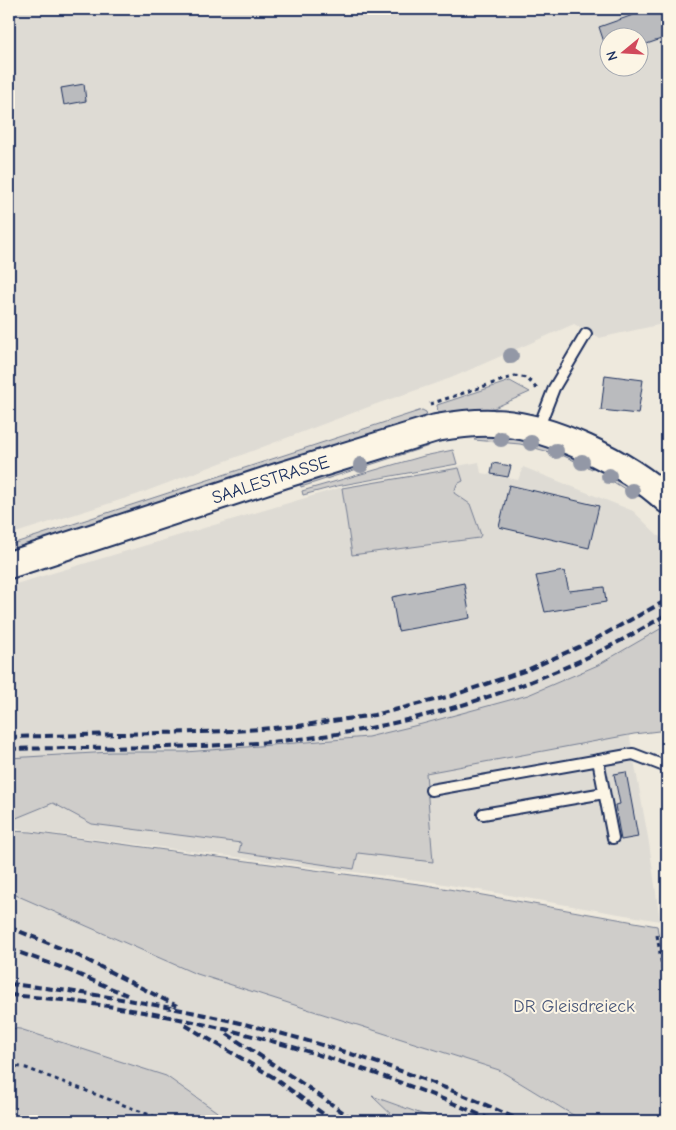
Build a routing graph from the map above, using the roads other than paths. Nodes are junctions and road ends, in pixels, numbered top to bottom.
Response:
1 (586, 334) dead end
2 (538, 430) junction
3 (667, 500) edge
4 (9, 565) edge
5 (598, 760) junction
6 (667, 767) edge
7 (431, 790) dead end
8 (604, 793) junction
9 (483, 814) dead end
10 (613, 838) dead end

1 - 2 lane
2 - 3 main road, SAALESTRASSE
2 - 4 main road, SAALESTRASSE
5 - 6 lane
5 - 7 lane
5 - 8 lane
8 - 9 lane
8 - 10 lane

